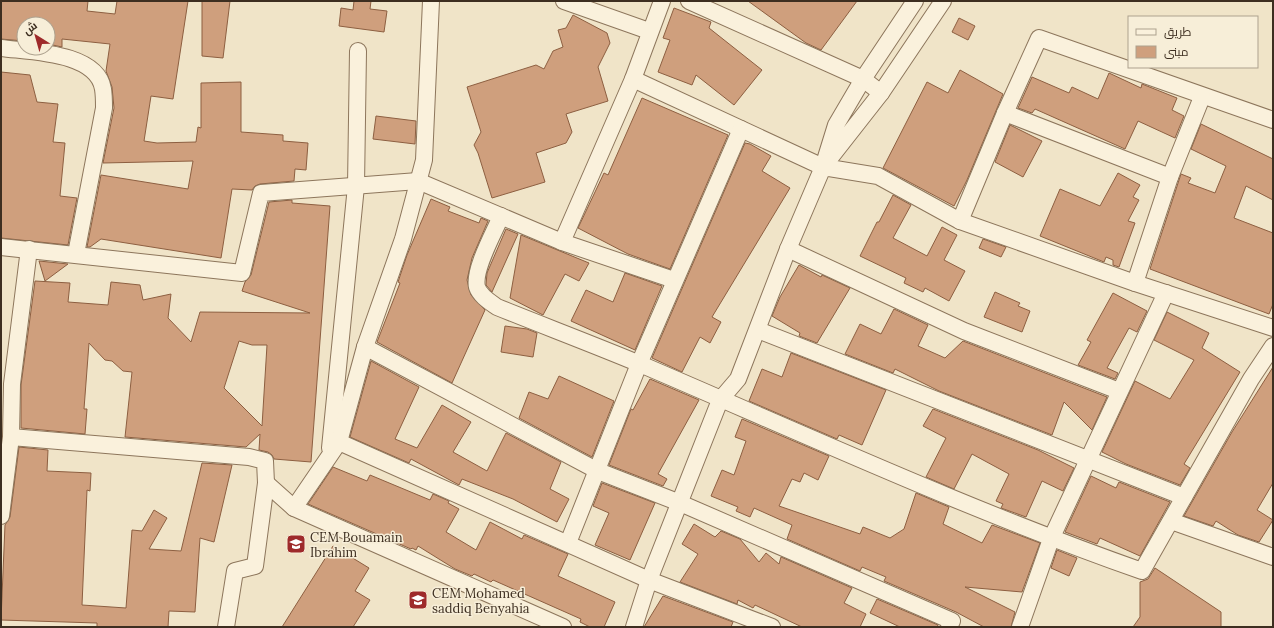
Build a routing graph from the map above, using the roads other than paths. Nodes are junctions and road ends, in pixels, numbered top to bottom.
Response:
1 (431, 1) edge
2 (564, 1) edge
3 (662, 1) edge
4 (689, 1) edge
5 (915, 1) edge
6 (943, 1) edge
7 (584, 4) edge
8 (650, 31) junction
9 (1, 48) edge
10 (358, 51) dead end
11 (633, 78) junction
12 (863, 79) junction
13 (881, 93) junction
14 (1202, 97) junction
15 (1006, 112) junction
16 (1273, 120) edge
17 (741, 129) junction
18 (823, 167) junction
19 (1170, 177) junction
20 (418, 181) junction
21 (356, 186) junction
22 (501, 216) junction
23 (960, 221) junction
24 (562, 242) junction
25 (1, 247) edge
26 (29, 249) junction
27 (788, 249) junction
28 (76, 254) junction
29 (674, 280) junction
30 (1135, 283) junction
31 (1166, 293) junction
32 (1273, 328) edge
33 (758, 330) junction
34 (1273, 346) edge
35 (365, 347) junction
36 (639, 364) junction
37 (7, 384) edge
38 (1119, 391) junction
39 (720, 400) junction
40 (11, 438) junction
41 (339, 442) junction
42 (329, 457) junction
43 (1087, 459) junction
44 (598, 471) junction
45 (266, 483) junction
46 (1184, 497) junction
47 (680, 503) junction
48 (294, 508) junction
49 (1, 516) edge
50 (1171, 521) junction
51 (1051, 539) junction
52 (568, 543) junction
53 (1273, 557) edge
54 (649, 580) junction
55 (226, 627) edge
56 (562, 627) edge
57 (634, 627) edge
58 (772, 627) edge
59 (949, 627) edge
60 (1020, 627) edge

1 - 20 street
2 - 7 street
3 - 8 street
4 - 12 street
5 - 12 street
6 - 13 street
7 - 8 street
8 - 11 street
9 - 28 street
10 - 21 street
11 - 17 street
11 - 24 street
12 - 13 street
12 - 18 street
13 - 18 street
14 - 15 street
14 - 16 street
14 - 19 street
15 - 19 street
15 - 23 street
17 - 18 street
17 - 29 street
18 - 23 street
18 - 27 street
19 - 30 street
20 - 21 street
20 - 22 street
20 - 35 street
21 - 28 street
21 - 42 street
22 - 24 street
22 - 36 street
23 - 30 street
24 - 29 street
25 - 26 street
26 - 28 street
26 - 37 street
27 - 33 street
27 - 38 street
29 - 36 street
30 - 31 street
31 - 32 street
31 - 38 street
33 - 39 street
33 - 43 street
34 - 46 street
35 - 41 street
35 - 44 street
36 - 39 street
36 - 44 street
37 - 40 street
38 - 43 street
39 - 47 street
39 - 51 street
40 - 45 street
40 - 49 street
41 - 42 street
41 - 52 street
42 - 48 street
43 - 46 street
43 - 51 street
44 - 47 street
44 - 52 street
45 - 48 street
45 - 55 street
46 - 50 street
47 - 54 street
47 - 59 street
48 - 56 street
50 - 51 street
50 - 53 street
51 - 60 street
52 - 54 street
54 - 57 street
54 - 58 street

